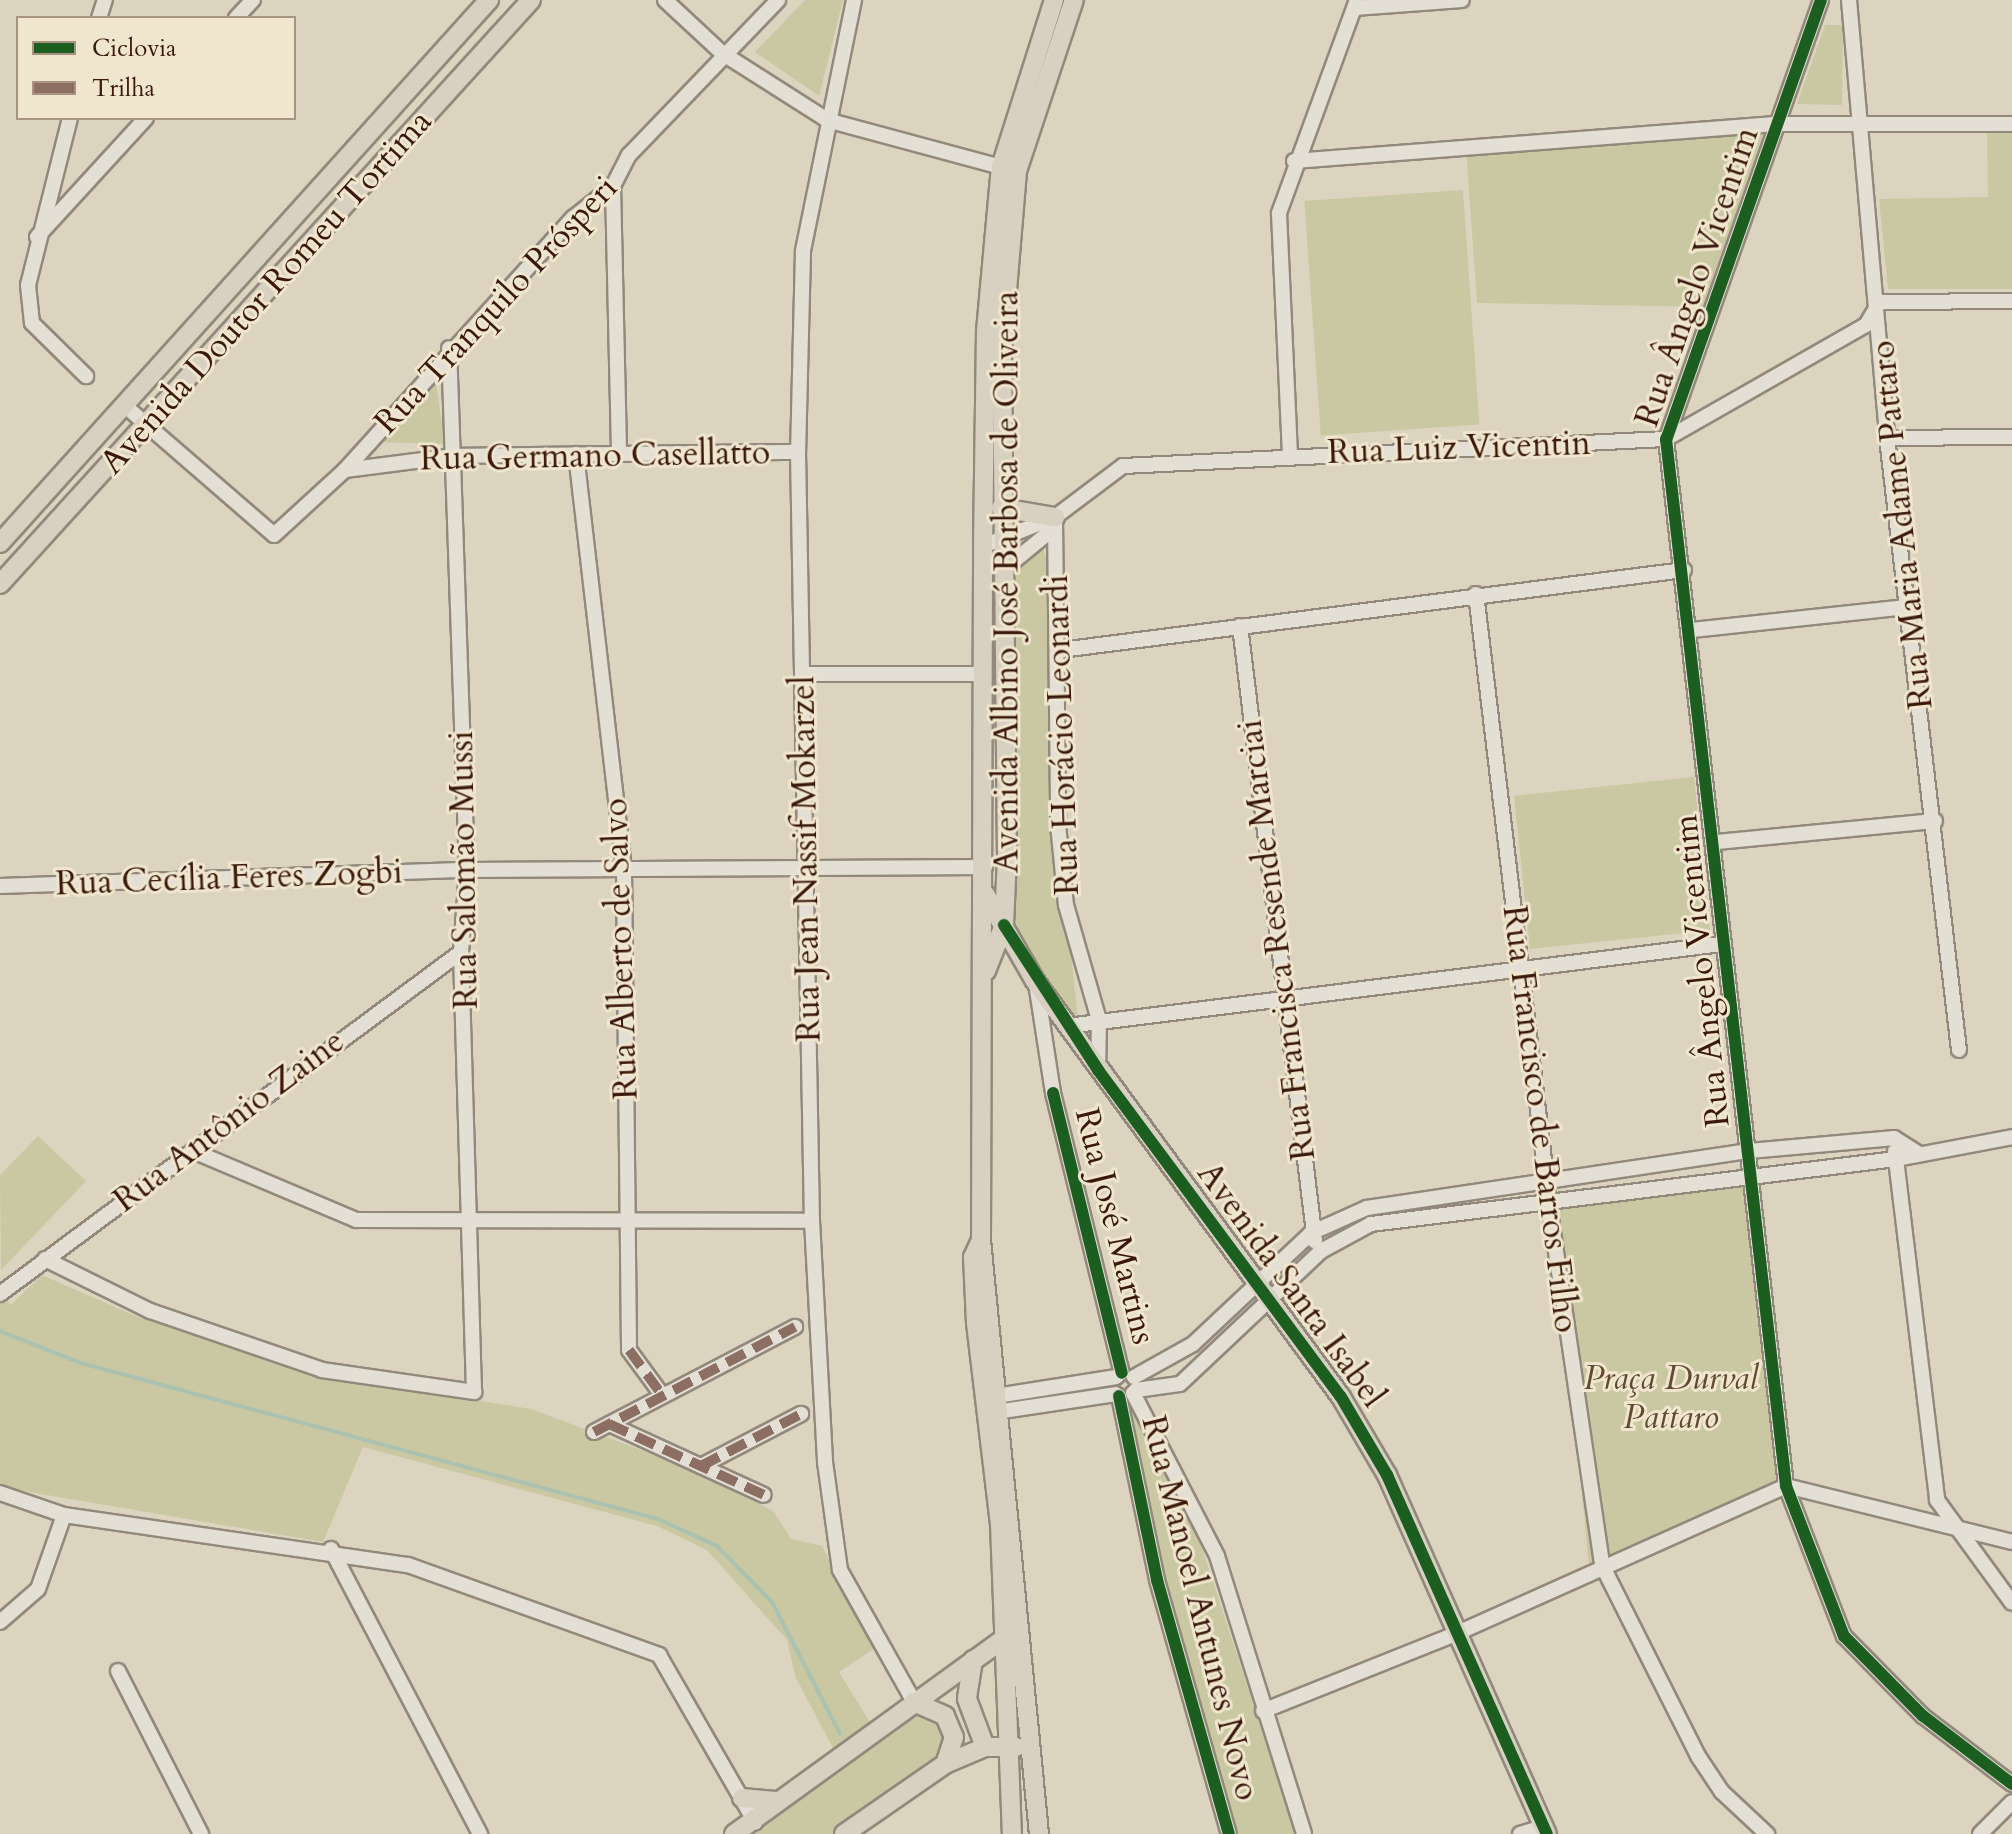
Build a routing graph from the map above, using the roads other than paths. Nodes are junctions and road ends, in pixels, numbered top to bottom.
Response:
1 (253, 0) edge
2 (489, 0) edge
3 (531, 0) edge
4 (665, 0) edge
5 (778, 0) edge
6 (854, 0) edge
7 (1054, 0) edge
8 (1074, 0) edge
9 (1462, 0) edge
10 (1821, 0) edge
11 (1849, 0) edge
12 (1356, 4) edge
13 (238, 16) edge
14 (722, 53) junction
15 (69, 120) edge
16 (144, 120) edge
17 (827, 120) junction
18 (1779, 124) junction
19 (2012, 124) edge
20 (1856, 126) junction
21 (1294, 161) junction
22 (1001, 167) junction
23 (613, 186) junction
24 (34, 241) junction
25 (2012, 301) edge
26 (1880, 302) junction
27 (449, 348) junction
28 (86, 376) dead end
29 (124, 405) junction
30 (147, 425) junction
31 (2012, 437) edge
32 (1887, 438) junction
33 (1666, 439) junction
34 (619, 452) junction
35 (798, 452) junction
36 (576, 454) junction
37 (1290, 455) junction
38 (454, 456) junction
39 (345, 470) junction
40 (1001, 508) junction
41 (1055, 517) junction
42 (1002, 540) junction
43 (0, 543) edge
44 (983, 546) junction
45 (1003, 570) junction
46 (1684, 570) junction
47 (0, 584) edge
48 (1476, 594) junction
49 (1907, 607) junction
50 (1240, 626) junction
51 (1692, 630) junction
52 (1061, 650) junction
53 (803, 674) junction
54 (984, 674) junction
55 (1935, 821) junction
56 (1716, 842) junction
57 (985, 867) junction
58 (804, 869) junction
59 (467, 870) junction
60 (624, 870) junction
61 (0, 886) edge
62 (985, 894) junction
63 (1004, 925) junction
64 (1722, 944) junction
65 (461, 952) junction
66 (1519, 965) junction
67 (983, 977) junction
68 (1035, 981) junction
69 (1285, 995) junction
70 (1099, 1020) junction
71 (1068, 1026) junction
72 (1959, 1050) dead end
73 (1098, 1070) junction
74 (2012, 1137) edge
75 (1894, 1138) junction
76 (193, 1151) junction
77 (1749, 1151) junction
78 (1918, 1153) junction
79 (1896, 1159) junction
80 (1751, 1173) junction
81 (1546, 1179) junction
82 (1549, 1202) junction
83 (812, 1221) junction
84 (470, 1223) junction
85 (630, 1225) junction
86 (1311, 1233) junction
87 (1321, 1251) junction
88 (45, 1259) junction
89 (1256, 1280) junction
90 (0, 1294) edge
91 (1273, 1302) junction
92 (795, 1327) dead end
93 (1125, 1386) junction
94 (662, 1395) junction
95 (995, 1404) junction
96 (801, 1414) dead end
97 (609, 1424) junction
98 (594, 1432) dead end
99 (701, 1466) junction
100 (1786, 1486) junction
101 (0, 1493) edge
102 (764, 1495) dead end
103 (64, 1515) junction
104 (1959, 1530) junction
105 (2012, 1542) edge
106 (331, 1549) junction
107 (1602, 1565) junction
108 (2012, 1603) edge
109 (0, 1622) edge
110 (1453, 1635) junction
111 (1003, 1639) junction
112 (980, 1655) junction
113 (1004, 1669) junction
114 (118, 1671) dead end
115 (1028, 1694) junction
116 (914, 1702) junction
117 (1263, 1711) junction
118 (1005, 1746) junction
119 (985, 1747) junction
120 (1030, 1747) junction
121 (945, 1764) junction
122 (2012, 1782) edge
123 (742, 1798) junction
124 (778, 1801) junction
125 (2012, 1802) edge
126 (759, 1828) edge
127 (1545, 1831) edge
128 (201, 1834) edge
129 (480, 1834) edge
130 (734, 1834) edge
131 (844, 1834) edge
132 (1012, 1834) edge
133 (1039, 1834) edge
134 (1229, 1834) edge
135 (1304, 1834) edge
136 (1520, 1834) edge
137 (1767, 1834) edge
138 (1980, 1834) edge

1 - 13 street
2 - 29 main road, Avenida Doutor Romeu Tortima
3 - 30 main road, Avenida Doutor Romeu Tortima
4 - 14 street
5 - 14 street, Rua Tranquilo Prósperi
6 - 17 street, Rua Jean Nassif Mokarzel
7 - 22 main road, Avenida Albino José Barbosa de Oliveira
8 - 40 main road, Avenida Albino José Barbosa de Oliveira
9 - 12 street
10 - 18 street, Rua Ângelo Vicentim
11 - 20 street, Rua Maria Adame Pattaro
12 - 21 street
14 - 17 street
14 - 23 street, Rua Tranquilo Prósperi
15 - 24 street
16 - 24 street
17 - 22 street
17 - 35 street, Rua Jean Nassif Mokarzel
18 - 20 street
18 - 21 street
18 - 33 street, Rua Ângelo Vicentim
19 - 20 street
20 - 26 street, Rua Maria Adame Pattaro
21 - 37 street
22 - 44 main road, Avenida Albino José Barbosa de Oliveira
23 - 27 street, Rua Tranquilo Prósperi
23 - 34 street
24 - 28 street
25 - 26 street
26 - 32 street, Rua Maria Adame Pattaro
26 - 33 street, Rua Luiz Vicentin
27 - 38 street, Rua Salomão Mussi
27 - 39 street, Rua Tranquilo Prósperi
29 - 30 street
29 - 43 main road, Avenida Doutor Romeu Tortima
30 - 39 street, Rua Tranquilo Prósperi
30 - 47 main road, Avenida Doutor Romeu Tortima
31 - 32 street
32 - 49 street, Rua Maria Adame Pattaro
33 - 37 street, Rua Luiz Vicentin
33 - 46 street, Rua Ângelo Vicentim
34 - 35 street, Rua Germano Casellatto
34 - 36 street, Rua Germano Casellatto
35 - 53 street, Rua Jean Nassif Mokarzel
36 - 38 street, Rua Germano Casellatto
36 - 60 street, Rua Alberto de Salvo
37 - 41 street, Rua Luiz Vicentin
38 - 39 street, Rua Germano Casellatto
38 - 59 street, Rua Salomão Mussi
40 - 41 main road
40 - 42 main road, Avenida Albino José Barbosa de Oliveira
41 - 42 street, Rua Luiz Vicentin
41 - 45 street, Rua Horácio Leonardi
41 - 52 street, Rua Horácio Leonardi
42 - 44 street, Rua Luiz Vicentin
42 - 45 main road, Avenida Albino José Barbosa de Oliveira
44 - 54 main road, Avenida Albino José Barbosa de Oliveira
45 - 63 main road, Avenida Albino José Barbosa de Oliveira
46 - 48 street
46 - 51 street, Rua Ângelo Vicentim
48 - 50 street
48 - 66 street, Rua Francisco de Barros Filho
49 - 51 street
49 - 55 street, Rua Maria Adame Pattaro
50 - 52 street
50 - 69 street, Rua Francisca Resende Marciai
51 - 56 street, Rua Ângelo Vicentim
52 - 70 street, Rua Horácio Leonardi
53 - 54 street
53 - 58 street, Rua Jean Nassif Mokarzel
54 - 57 main road, Avenida Albino José Barbosa de Oliveira
55 - 56 street
55 - 72 street, Rua Maria Adame Pattaro
56 - 64 street, Rua Ângelo Vicentim
57 - 58 street, Rua Cecília Feres Zogbi
57 - 62 main road, Avenida Albino José Barbosa de Oliveira
58 - 60 street, Rua Cecília Feres Zogbi
58 - 83 street, Rua Jean Nassif Mokarzel
59 - 60 street, Rua Cecília Feres Zogbi
59 - 61 street, Rua Cecília Feres Zogbi
59 - 65 street, Rua Salomão Mussi
60 - 85 street, Rua Alberto de Salvo
62 - 63 main road, Avenida Santa Isabel
62 - 67 main road, Avenida Albino José Barbosa de Oliveira
63 - 67 main road, Avenida Albino José Barbosa de Oliveira
63 - 68 main road, Avenida Santa Isabel
64 - 66 street
64 - 77 street, Rua Ângelo Vicentim
65 - 76 street, Rua Antônio Zaine
65 - 84 street, Rua Salomão Mussi
66 - 69 street
66 - 81 street, Rua Francisco de Barros Filho
67 - 95 main road, Avenida Albino José Barbosa de Oliveira
68 - 71 main road, Avenida Santa Isabel
68 - 93 street, Rua José Martins
69 - 70 street
69 - 86 street, Rua Francisca Resende Marciai
70 - 71 street
70 - 73 street, Rua Horácio Leonardi
71 - 73 main road, Avenida Santa Isabel
73 - 89 main road, Avenida Santa Isabel
74 - 78 street
75 - 77 street
75 - 78 street
75 - 79 street
76 - 84 street
76 - 88 street, Rua Antônio Zaine
77 - 80 street, Rua Ângelo Vicentim
77 - 81 street
78 - 79 street
79 - 80 street
79 - 104 street
80 - 82 street
80 - 100 street, Rua Ângelo Vicentim
81 - 82 street, Rua Francisco de Barros Filho
81 - 86 street
82 - 87 street
82 - 107 street, Rua Francisco de Barros Filho
83 - 85 street
83 - 116 street, Rua Jean Nassif Mokarzel
84 - 85 street
84 - 88 street, Rua Salomão Mussi
85 - 94 street, Rua Alberto de Salvo
86 - 87 street, Rua Francisca Resende Marciai
86 - 89 street
87 - 91 street
88 - 90 street, Rua Antônio Zaine
89 - 91 main road, Avenida Santa Isabel
89 - 93 street
91 - 93 street
91 - 110 main road, Avenida Santa Isabel
92 - 94 street
93 - 95 street
93 - 117 street, Rua José Martins
93 - 134 street, Rua Manoel Antunes Novo
94 - 97 street
95 - 111 main road, Avenida Albino José Barbosa de Oliveira
95 - 115 main road, Avenida Albino José Barbosa de Oliveira
96 - 99 street
97 - 98 street
97 - 99 street
99 - 102 street
100 - 104 street
100 - 107 street
100 - 122 street, Rua Ângelo Vicentim
101 - 103 street
103 - 106 street
103 - 109 street
104 - 105 street
104 - 108 street
106 - 123 street
106 - 129 street
107 - 110 street
107 - 137 street, Rua Francisco de Barros Filho
110 - 117 street
110 - 127 main road, Avenida Santa Isabel
111 - 112 main road
111 - 113 main road, Avenida Albino José Barbosa de Oliveira
112 - 113 main road
112 - 116 main road
112 - 119 main road
113 - 115 main road
113 - 118 main road, Avenida Albino José Barbosa de Oliveira
114 - 128 street
115 - 120 main road, Avenida Albino José Barbosa de Oliveira
116 - 121 main road
116 - 124 main road
117 - 135 street, Rua José Martins
118 - 119 main road
118 - 120 main road
118 - 132 main road, Avenida Albino José Barbosa de Oliveira
119 - 121 main road
120 - 133 main road, Avenida Albino José Barbosa de Oliveira
121 - 131 main road
123 - 124 main road
123 - 126 street
124 - 126 main road
125 - 138 street
126 - 130 main road
127 - 136 street

